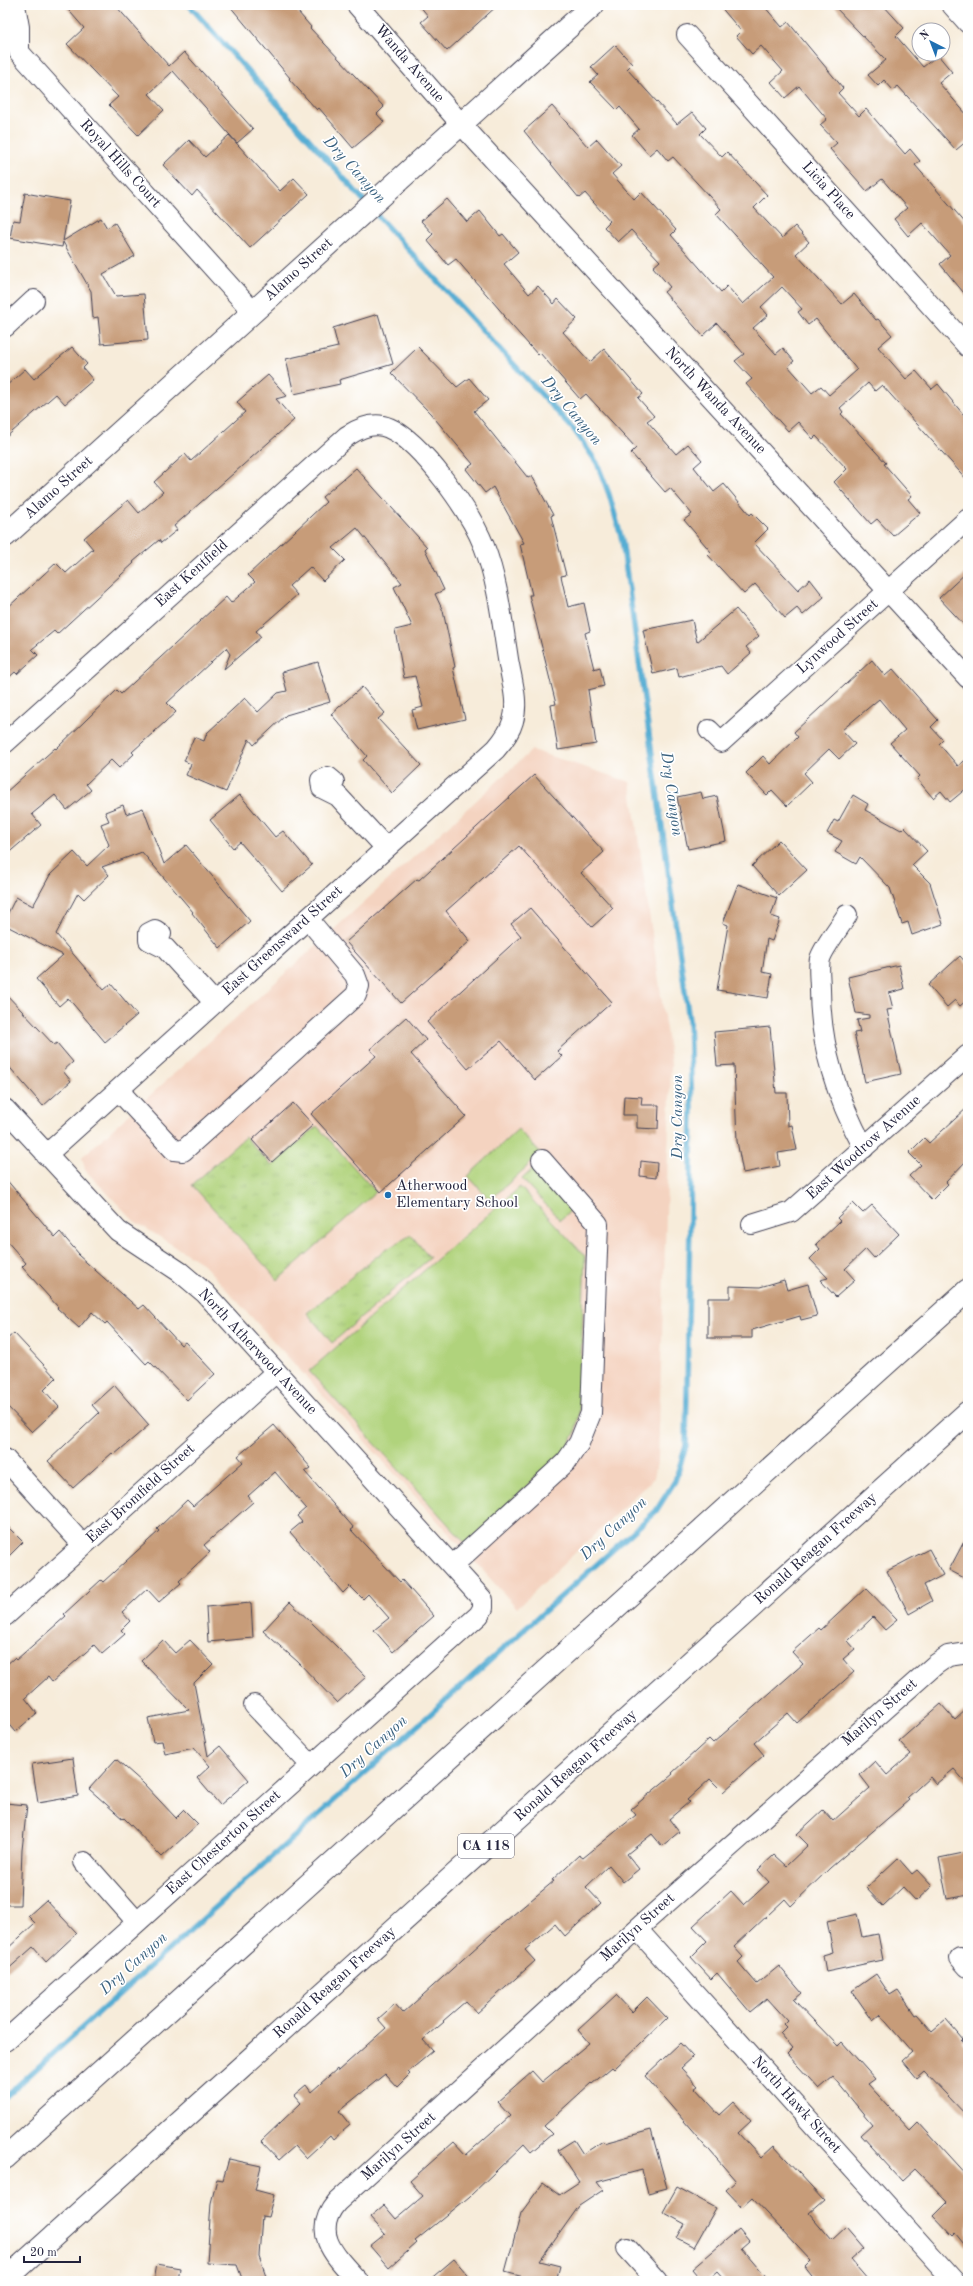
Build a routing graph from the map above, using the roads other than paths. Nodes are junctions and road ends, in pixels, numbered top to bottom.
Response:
1 (15, 5) edge
2 (593, 5) edge
3 (952, 5) edge
4 (361, 7) edge
5 (968, 23) edge
6 (688, 35) dead end
7 (461, 124) junction
8 (34, 300) dead end
9 (253, 312) junction
10 (5, 327) edge
11 (968, 347) edge
12 (388, 427) joint
13 (968, 520) edge
14 (5, 536) edge
15 (889, 591) junction
16 (968, 678) edge
17 (709, 730) dead end
18 (5, 743) edge
19 (334, 782) dead end
20 (386, 848) junction
21 (848, 915) dead end
22 (308, 919) junction
23 (161, 934) dead end
24 (215, 1003) junction
25 (968, 1055) edge
26 (118, 1090) junction
27 (5, 1109) edge
28 (864, 1148) junction
29 (46, 1154) junction
30 (542, 1160) dead end
31 (752, 1224) dead end
32 (968, 1290) edge
33 (276, 1372) junction
34 (968, 1412) edge
35 (5, 1459) edge
36 (83, 1545) junction
37 (453, 1565) junction
38 (479, 1614) joint
39 (5, 1616) edge
40 (968, 1653) edge
41 (254, 1705) dead end
42 (311, 1765) junction
43 (84, 1862) dead end
44 (137, 1922) junction
45 (637, 1929) junction
46 (5, 2041) edge
47 (5, 2158) edge
48 (627, 2248) dead end
49 (5, 2280) edge
50 (358, 2281) edge
51 (657, 2281) edge
52 (954, 2281) edge

1 - 9 street, Royal Hills Court
2 - 7 main road, Alamo Street
3 - 5 street
4 - 7 street, Wanda Avenue
6 - 11 street, Licia Place
7 - 9 main road, Alamo Street
7 - 15 street, North Wanda Avenue
8 - 10 street
9 - 14 main road, Alamo Street
12 - 18 street, East Kentfield
12 - 20 street, East Greensward Street
13 - 15 street, Lynwood Street
15 - 16 street, North Wanda Avenue
15 - 17 street, Lynwood Street
19 - 20 street
20 - 22 street, East Greensward Street
21 - 28 street
22 - 24 street, East Greensward Street
22 - 26 street
23 - 24 street
24 - 26 street, East Greensward Street
25 - 28 street, East Woodrow Avenue
26 - 29 street, East Greensward Street
27 - 29 street, North Atherwood Avenue
28 - 31 street, East Woodrow Avenue
29 - 33 street, North Atherwood Avenue
30 - 37 street
32 - 47 main road
33 - 36 street, East Bromfield Street
33 - 37 street, North Atherwood Avenue
34 - 49 main road, Ronald Reagan Freeway / CA 118
35 - 36 street
36 - 39 street, East Bromfield Street
37 - 38 street, North Atherwood Avenue
38 - 42 street, East Chesterton Street
40 - 45 street, Marilyn Street
41 - 42 street
42 - 44 street, East Chesterton Street
43 - 44 street
44 - 46 street, East Chesterton Street
45 - 50 street, Marilyn Street
45 - 52 street, North Hawk Street
48 - 51 street

